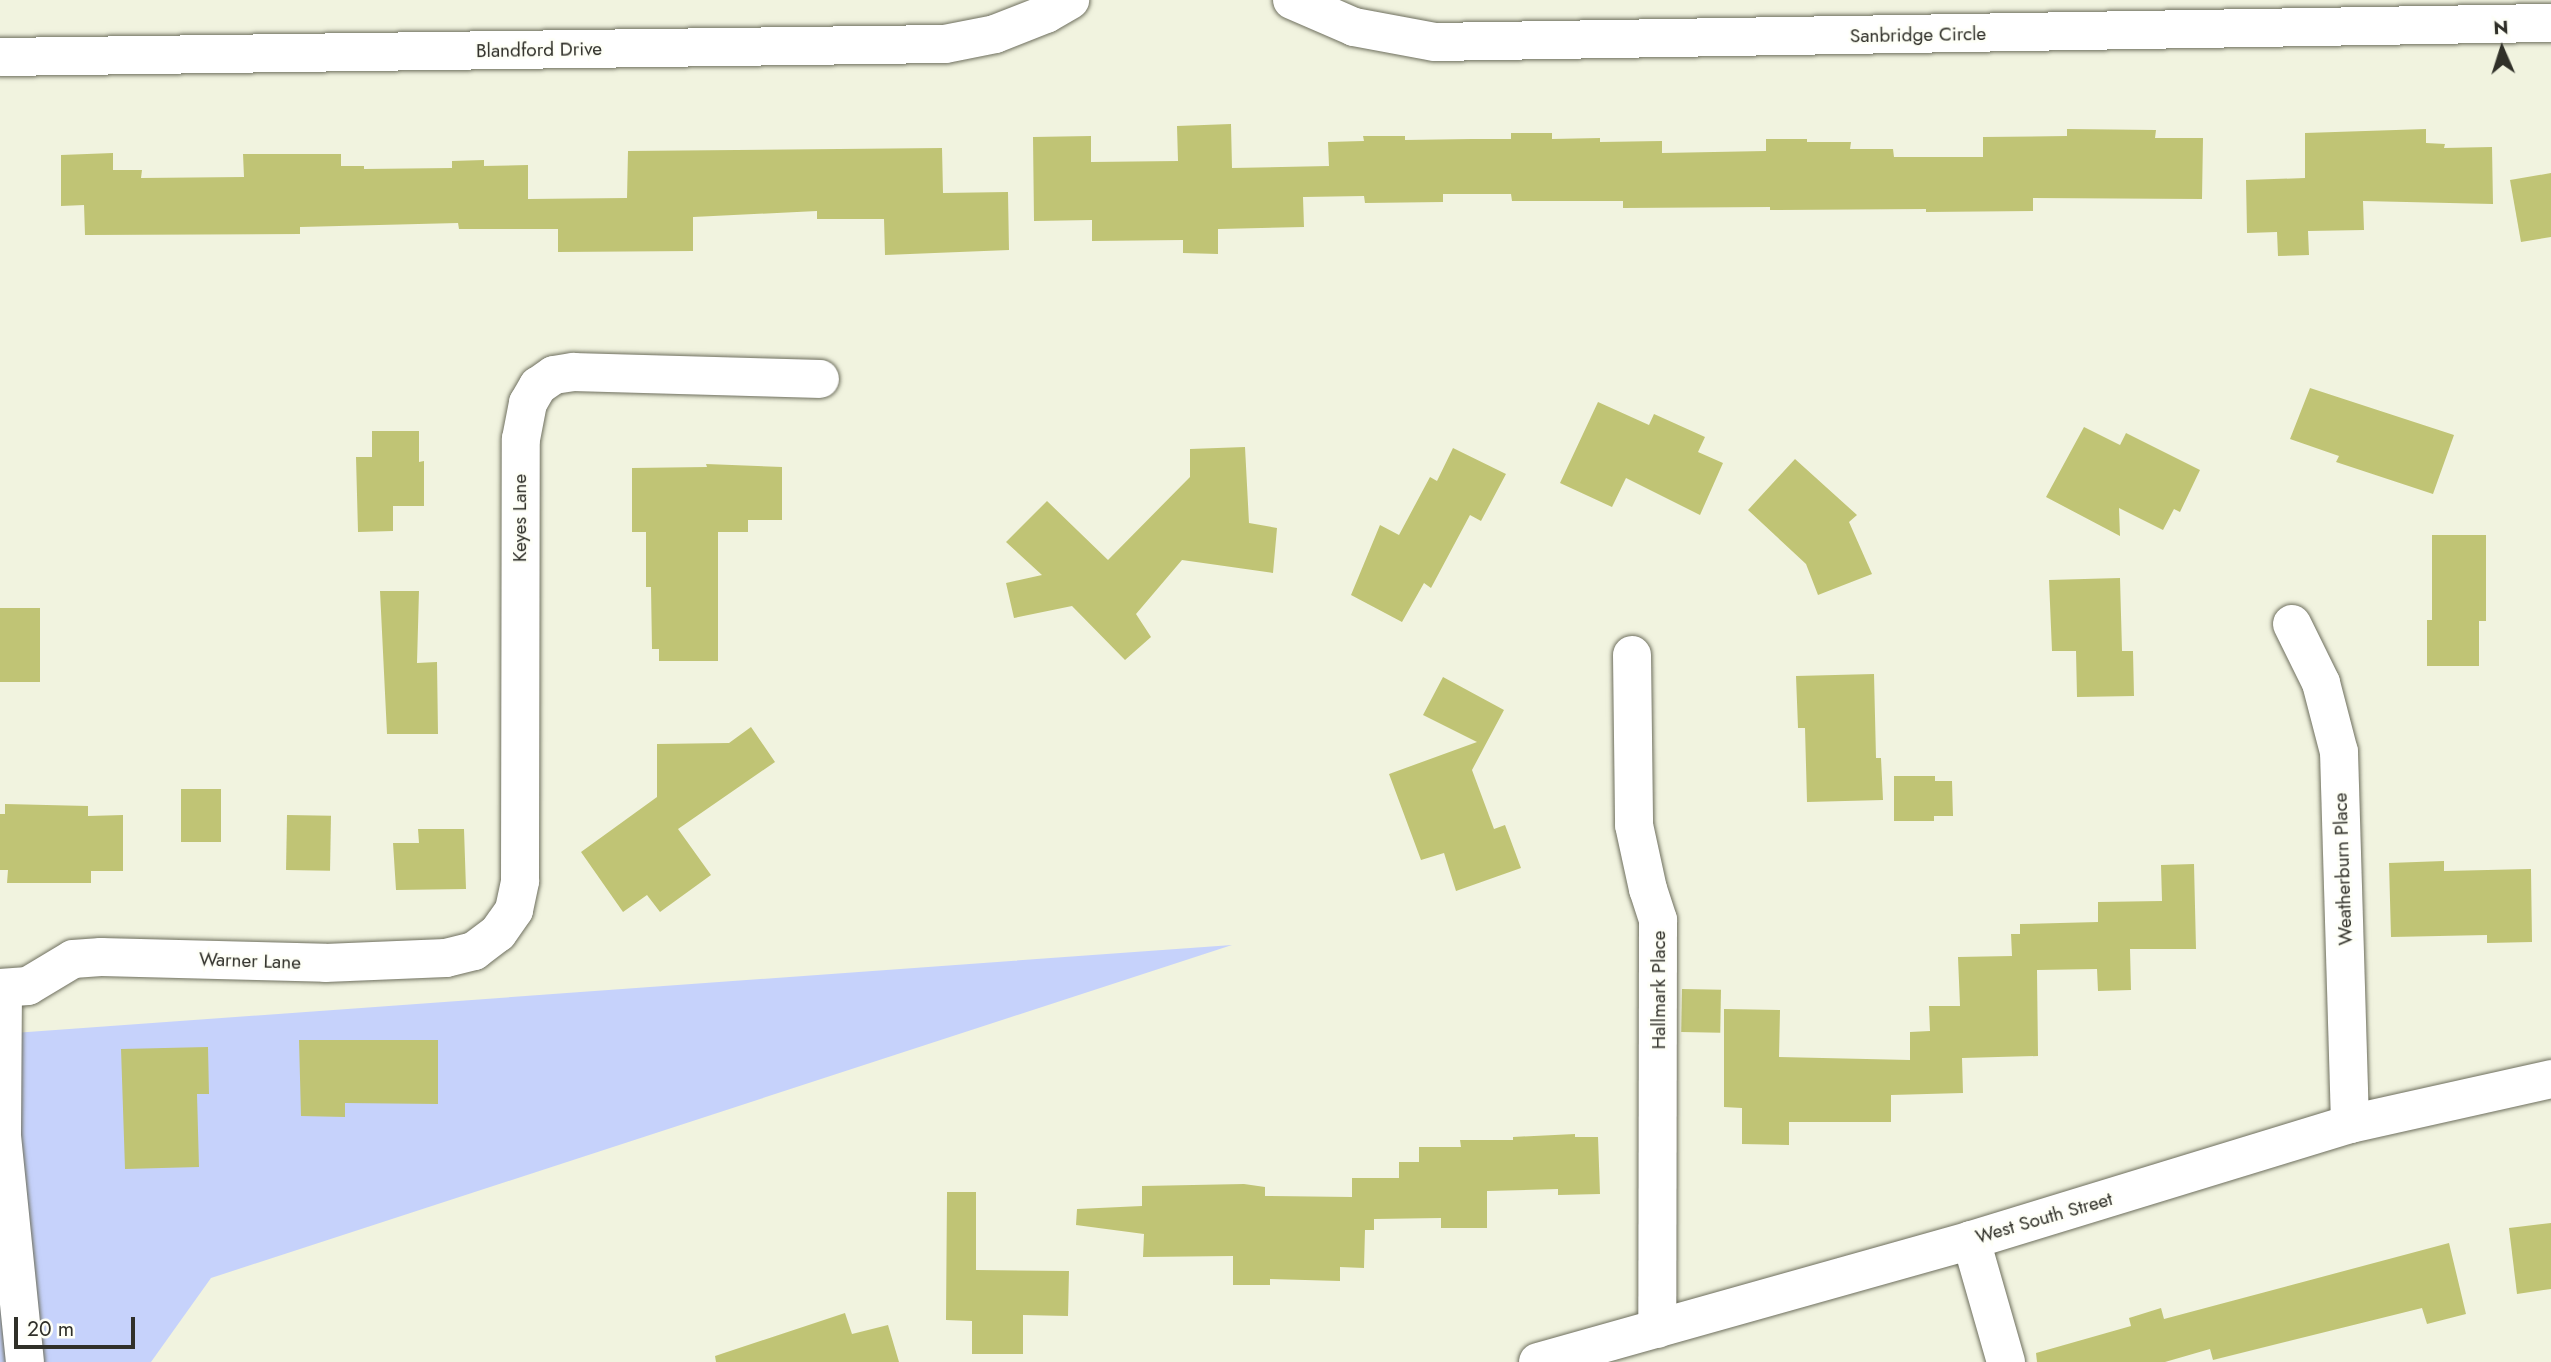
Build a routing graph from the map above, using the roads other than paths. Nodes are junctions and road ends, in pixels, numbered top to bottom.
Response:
1 (1070, 0) edge
2 (1292, 0) edge
3 (2551, 23) edge
4 (0, 57) edge
5 (820, 379) dead end
6 (2292, 624) dead end
7 (1632, 655) dead end
8 (498, 933) joint
9 (2, 988) edge
10 (2551, 1079) edge
11 (2350, 1124) junction
12 (1971, 1240) junction
13 (1657, 1329) junction
14 (25, 1362) edge
15 (1538, 1362) edge
16 (2006, 1362) edge

1 - 4 street, Blandford Drive
2 - 3 street, Sanbridge Circle
5 - 8 street, Keyes Lane
6 - 11 street, Weatherburn Place
7 - 13 street, Hallmark Place
8 - 9 street, Warner Lane
9 - 14 street
10 - 11 street, West South Street
11 - 12 street, West South Street
12 - 13 street, West South Street
12 - 16 street
13 - 15 street, West South Street

